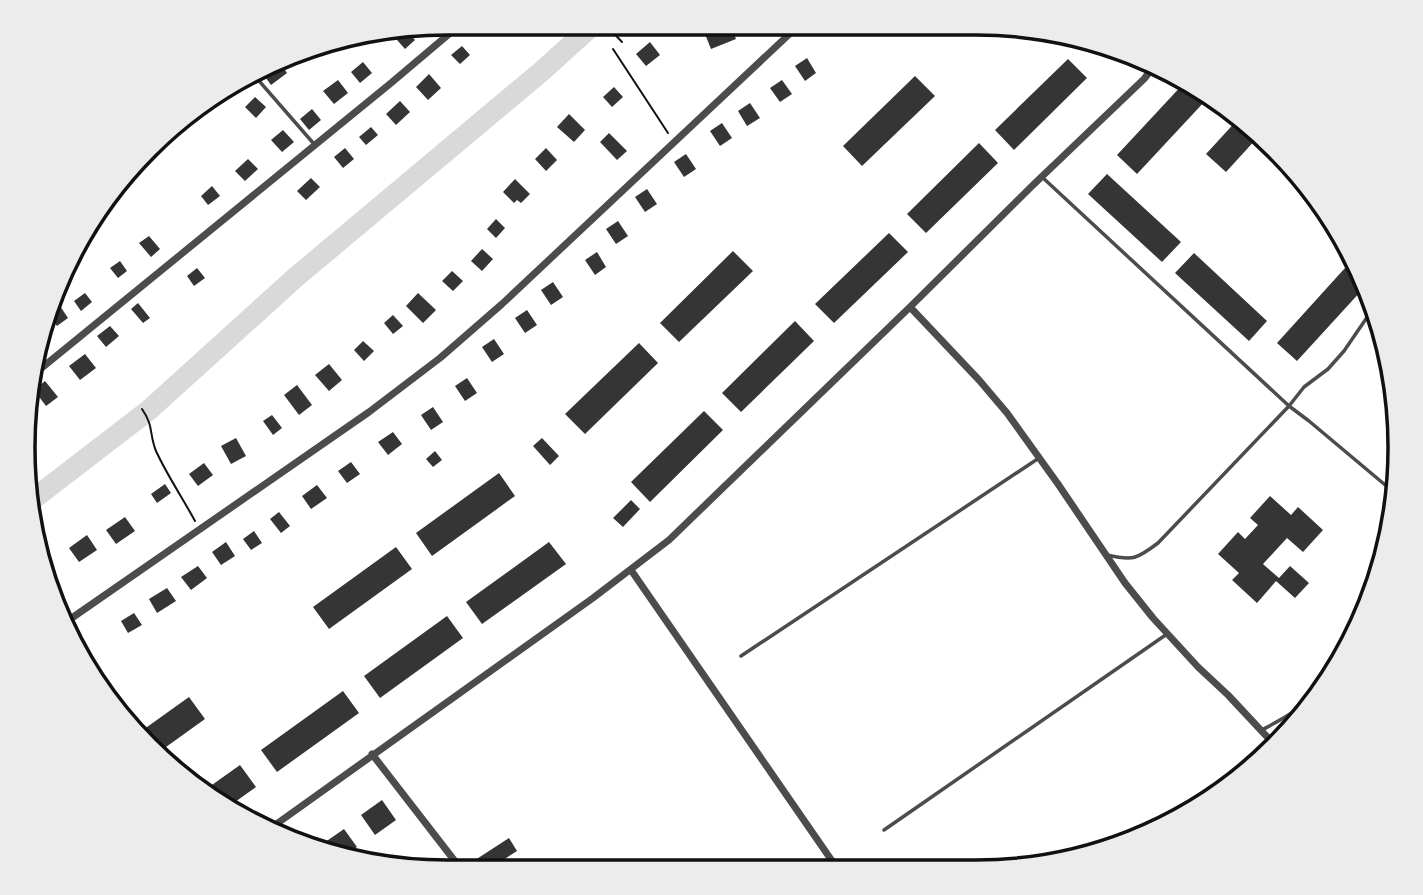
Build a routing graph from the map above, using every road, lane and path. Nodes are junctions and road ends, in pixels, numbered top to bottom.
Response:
1 (448, 35) edge
2 (615, 35) edge
3 (788, 35) edge
4 (622, 42) dead end
5 (613, 49) dead end
6 (1148, 73) edge
7 (259, 81) edge
8 (674, 143) junction
9 (315, 145) junction
10 (1042, 177) junction
11 (910, 307) junction
12 (1367, 318) edge
13 (43, 366) edge
14 (1289, 406) junction
15 (142, 409) dead end
16 (1039, 458) junction
17 (1386, 485) edge
18 (200, 530) junction
19 (1105, 554) junction
20 (631, 570) junction
21 (72, 618) edge
22 (1167, 634) junction
23 (741, 656) dead end
24 (1292, 712) edge
25 (1261, 730) junction
26 (1268, 738) edge
27 (372, 754) junction
28 (278, 823) edge
29 (884, 830) dead end
30 (454, 860) edge
31 (831, 860) edge

1 - 9 street
2 - 4 path
3 - 8 street
5 - 8 path
6 - 10 street
7 - 9 lane
8 - 18 street
9 - 13 street
10 - 11 street
10 - 14 lane
11 - 16 street
11 - 20 street
12 - 14 lane
14 - 17 lane
14 - 19 lane
15 - 18 path
16 - 19 street
16 - 23 lane
18 - 21 street
19 - 22 street
20 - 27 street
20 - 31 street
22 - 25 street
22 - 29 lane
24 - 25 lane
25 - 26 street
27 - 28 street
27 - 30 street

